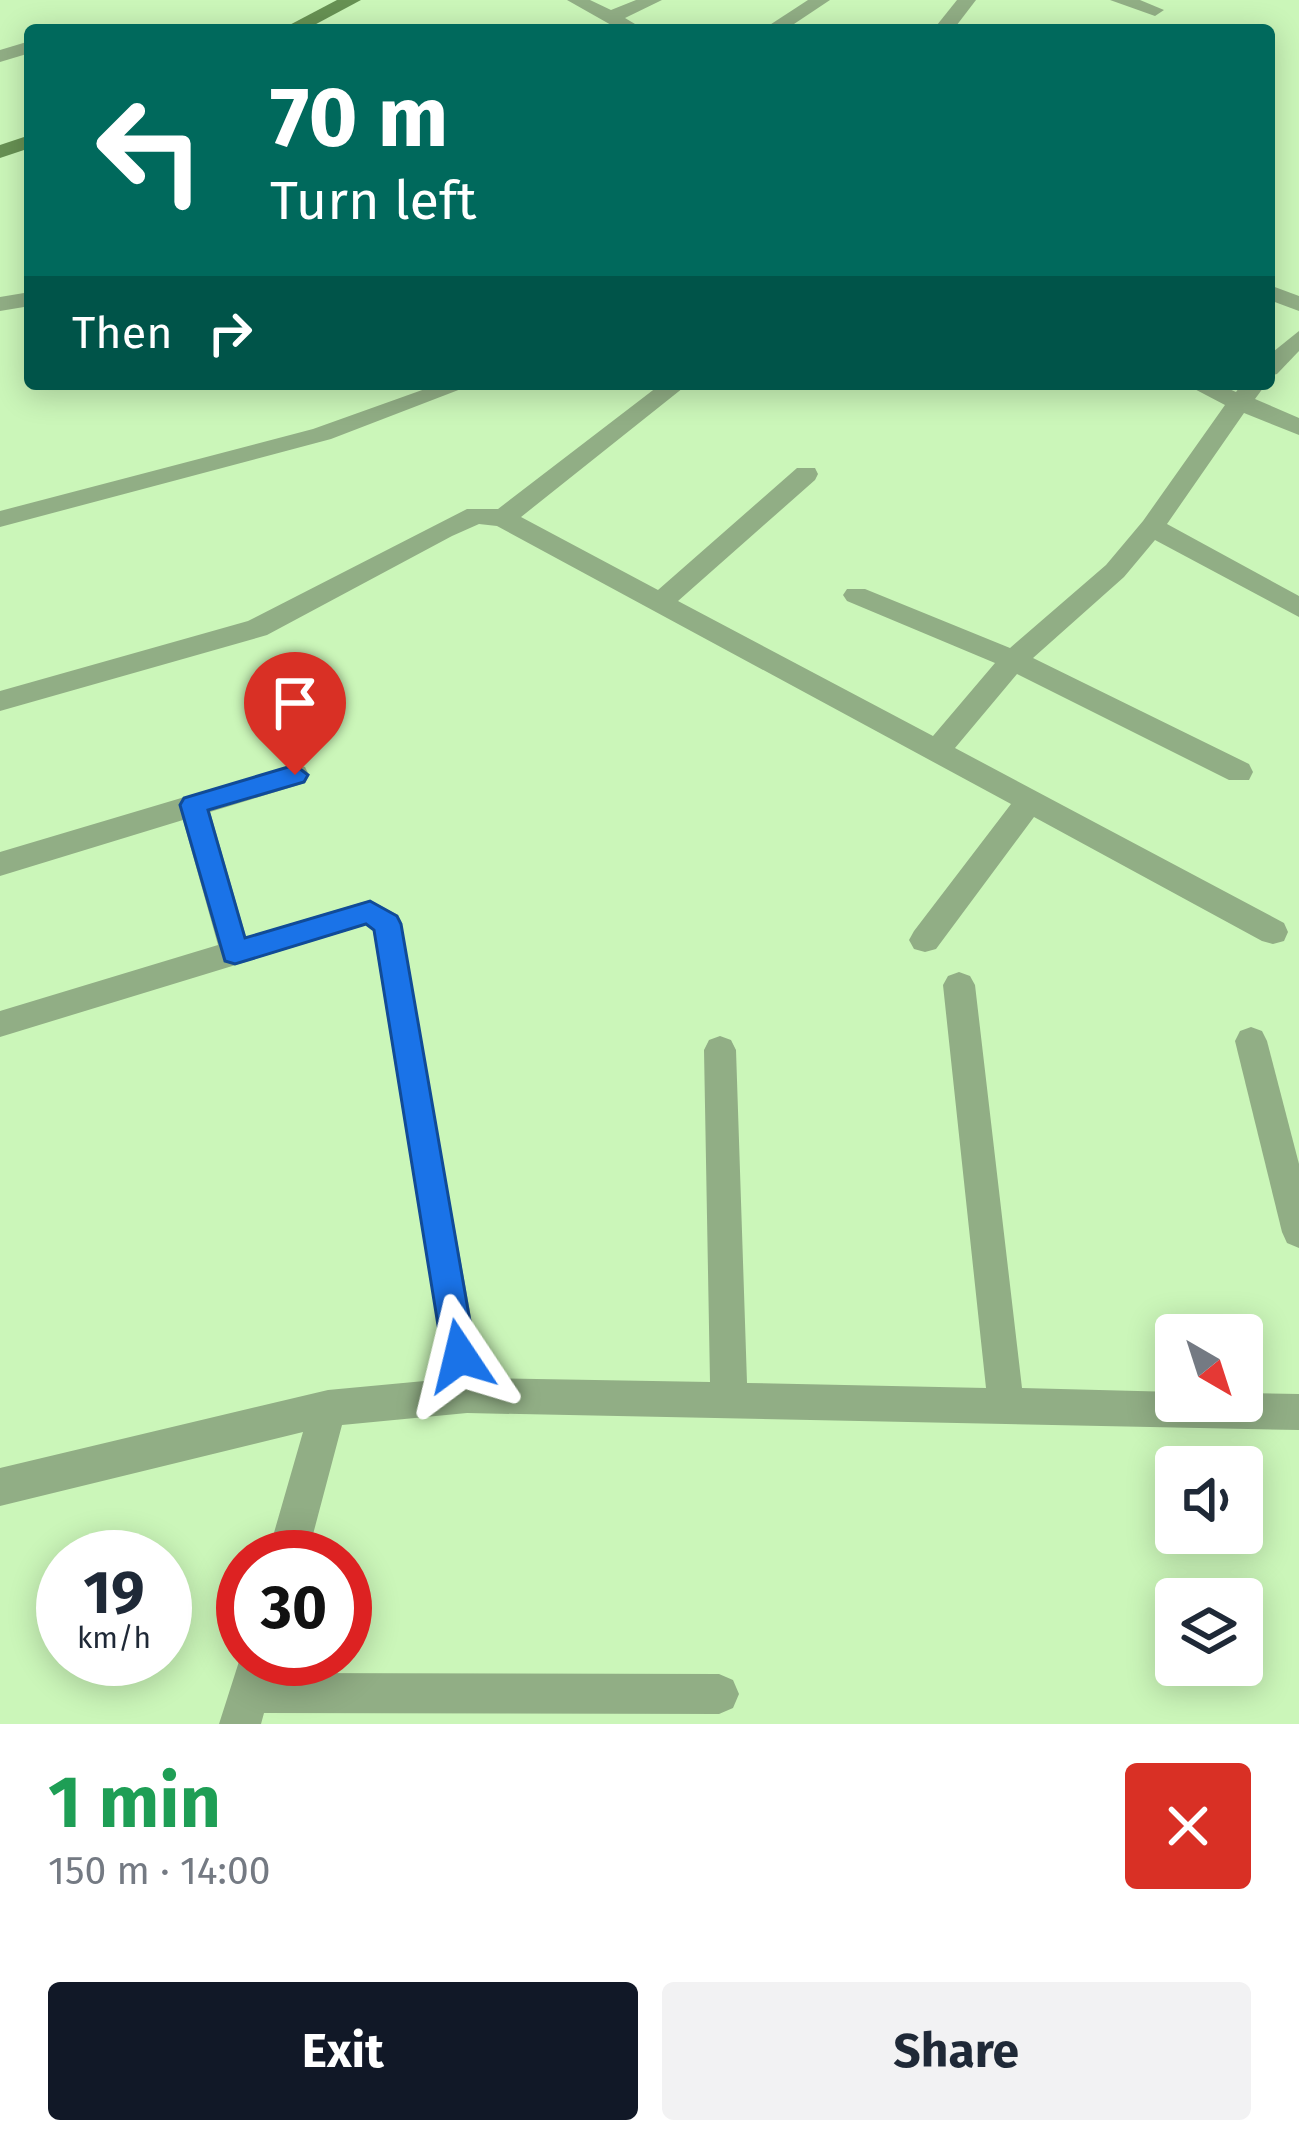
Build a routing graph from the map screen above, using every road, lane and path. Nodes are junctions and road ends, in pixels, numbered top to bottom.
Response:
1 (352, 0) edge
2 (576, 0) edge
3 (653, 0) edge
4 (821, 0) edge
5 (967, 0) edge
6 (1119, 0) edge
7 (1155, 10) dead end
8 (610, 17) junction
9 (302, 24) edge
10 (623, 24) edge
11 (782, 24) edge
12 (948, 24) edge
13 (1299, 338) edge
14 (1275, 363) edge
15 (444, 390) edge
16 (668, 390) edge
17 (1246, 392) edge
18 (1299, 427) edge
19 (806, 474) dead end
20 (503, 518) junction
21 (0, 519) edge
22 (1152, 527) junction
23 (856, 596) dead end
24 (658, 604) junction
25 (1299, 608) edge
26 (1013, 660) junction
27 (0, 701) edge
28 (936, 752) junction
29 (1239, 772) dead end
30 (295, 775) dead end
31 (1029, 802) junction
32 (194, 805) junction
33 (0, 863) edge
34 (1274, 932) dead end
35 (926, 940) dead end
36 (235, 952) junction
37 (959, 985) dead end
38 (0, 1024) edge
39 (1251, 1041) dead end
40 (720, 1050) dead end
41 (1299, 1232) edge
42 (467, 1396) junction
43 (729, 1400) junction
44 (1006, 1406) junction
45 (328, 1408) junction
46 (1299, 1412) edge
47 (0, 1487) edge
48 (294, 1530) edge
49 (250, 1692) edge
50 (719, 1694) dead end

1 - 9 main road
2 - 8 street
3 - 8 street
4 - 11 street
5 - 12 street
6 - 7 street
8 - 10 street
13 - 14 street
15 - 21 street
16 - 20 street
17 - 18 street
17 - 22 street
19 - 24 street
20 - 24 street
20 - 27 street
22 - 25 street
22 - 26 street
23 - 26 street
24 - 28 street
26 - 28 street
26 - 29 street
28 - 31 street
30 - 32 street
31 - 34 street
31 - 35 street
32 - 33 street
32 - 36 street
36 - 38 street
36 - 42 street
37 - 44 street
39 - 41 street
40 - 43 street
42 - 43 street
42 - 45 street
43 - 44 street
44 - 46 street
45 - 47 street
45 - 48 street
49 - 50 street

